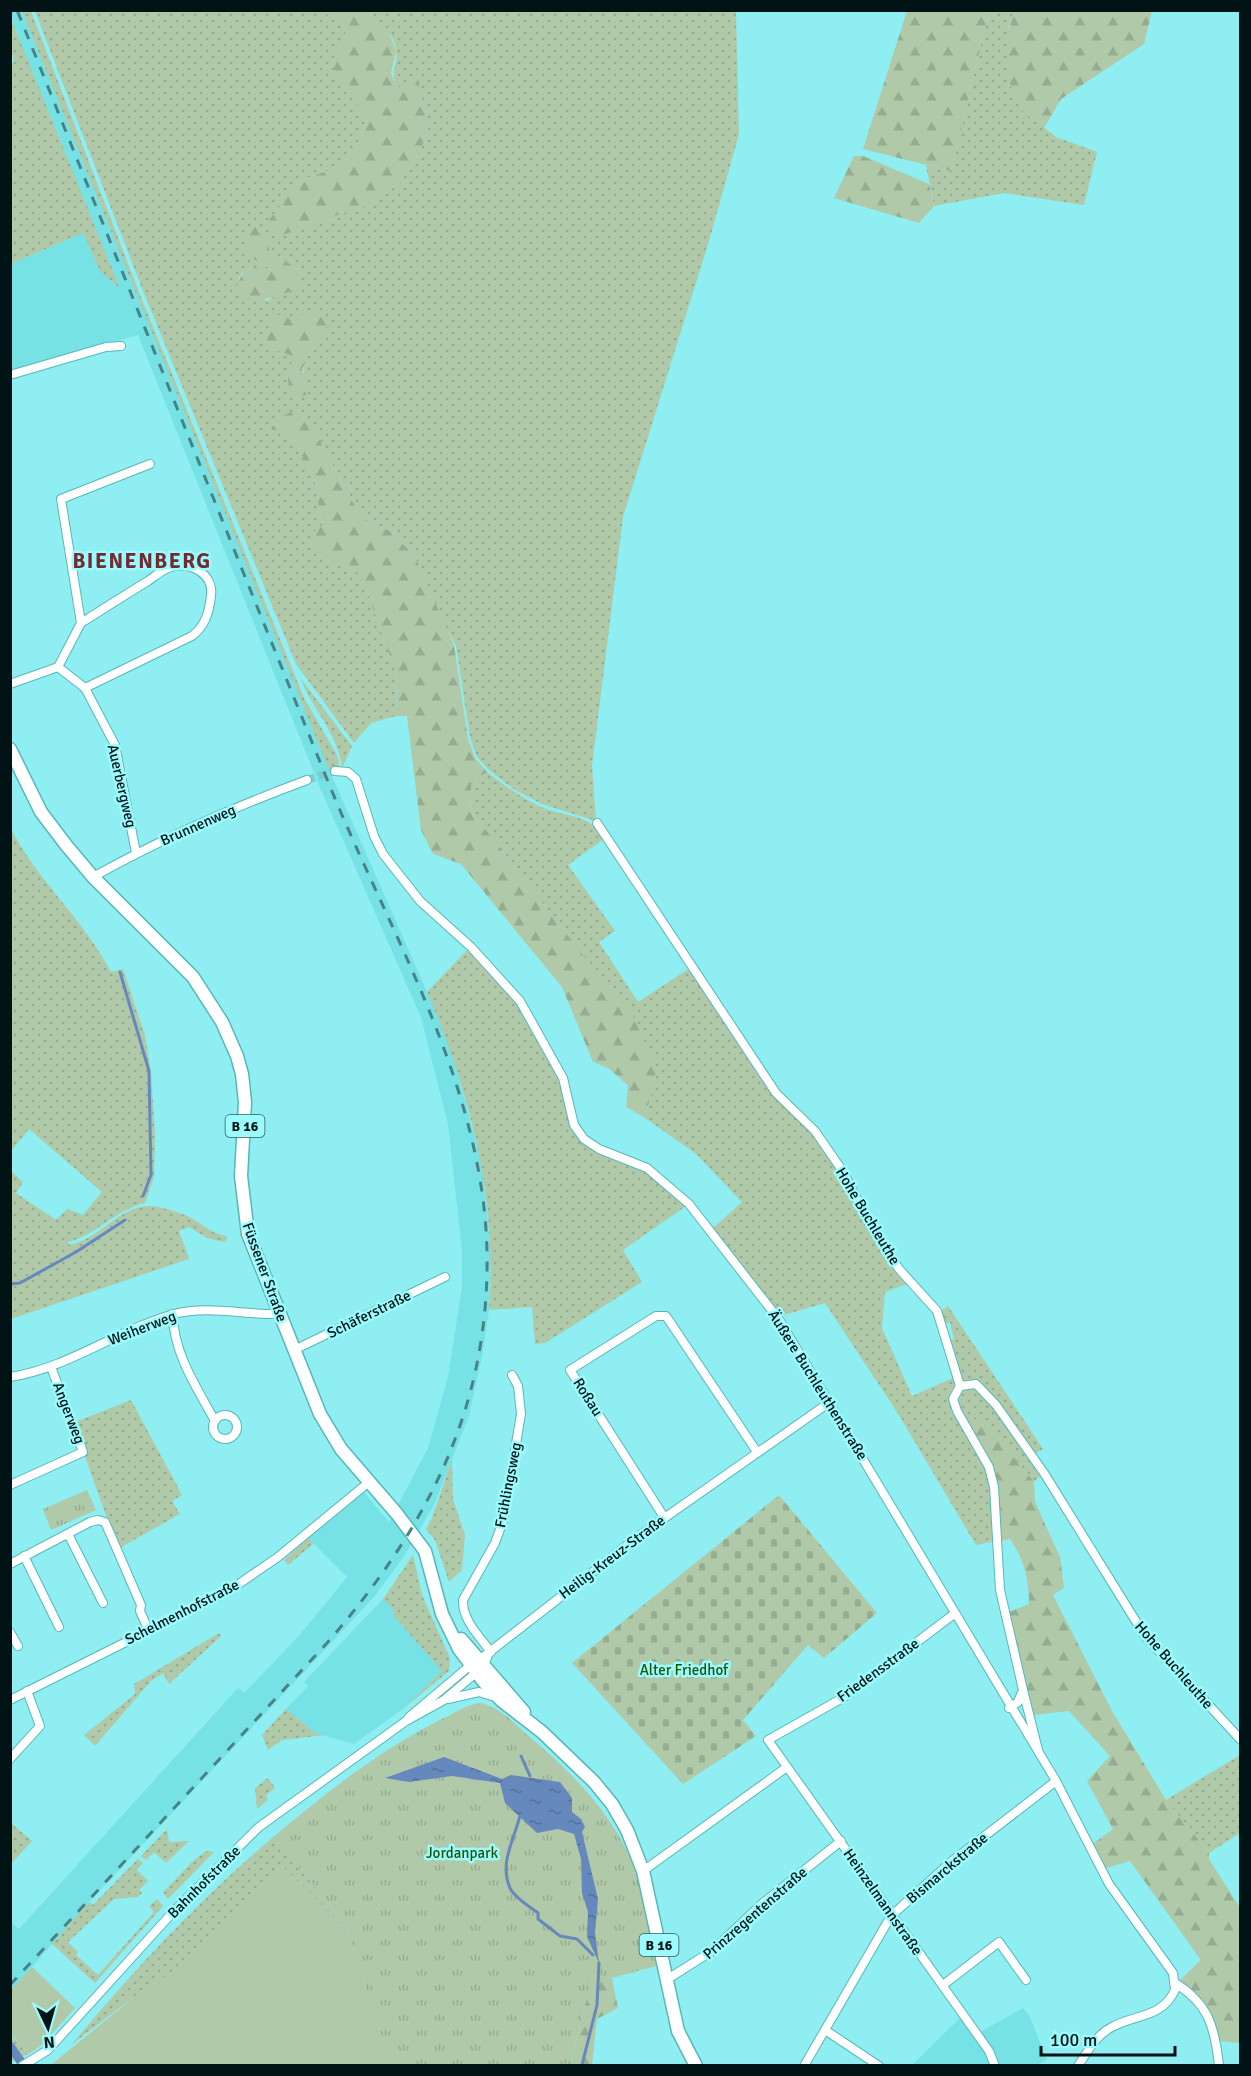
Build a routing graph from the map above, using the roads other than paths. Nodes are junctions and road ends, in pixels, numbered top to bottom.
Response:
1 (121, 346) dead end
2 (10, 375) edge
3 (150, 464) dead end
4 (81, 623) junction
5 (58, 667) junction
6 (10, 684) edge
7 (85, 688) junction
8 (10, 749) edge
9 (335, 771) dead end
10 (307, 780) tunnel mouth
11 (597, 823) dead end
12 (136, 852) junction
13 (93, 878) junction
14 (445, 1277) dead end
15 (173, 1314) junction
16 (280, 1314) junction
17 (294, 1350) junction
18 (51, 1367) junction
19 (512, 1375) dead end
20 (10, 1377) edge
21 (960, 1386) junction
22 (830, 1402) junction
23 (215, 1421) dead end
24 (757, 1452) junction
25 (369, 1482) junction
26 (10, 1485) edge
27 (664, 1517) junction
28 (68, 1534) junction
29 (24, 1556) junction
30 (10, 1564) edge
31 (103, 1603) dead end
32 (954, 1614) junction
33 (59, 1627) dead end
34 (148, 1629) junction
35 (10, 1632) edge
36 (18, 1646) dead end
37 (481, 1662) junction
38 (1023, 1690) junction
39 (27, 1691) junction
40 (10, 1700) edge
41 (444, 1700) junction
42 (502, 1701) junction
43 (1009, 1707) junction
44 (406, 1721) junction
45 (542, 1732) junction
46 (1240, 1739) edge
47 (768, 1740) joint
48 (1040, 1758) junction
49 (10, 1760) edge
50 (787, 1767) junction
51 (1056, 1782) junction
52 (840, 1840) junction
53 (644, 1871) junction
54 (891, 1916) junction
55 (666, 1980) junction
56 (1026, 1980) dead end
57 (1175, 1983) junction
58 (943, 1985) junction
59 (825, 2030) junction
60 (22, 2066) edge
61 (696, 2066) edge
62 (804, 2066) edge
63 (879, 2066) edge
64 (995, 2066) edge
65 (1078, 2066) edge
66 (1219, 2066) edge

1 - 2 street
3 - 4 street
4 - 5 street
4 - 7 street
5 - 6 street
5 - 7 street, Auerbergweg
7 - 12 street, Auerbergweg
8 - 13 main road, Füssener Straße / B 16
9 - 22 street, Äußere Buchleuthenstraße
10 - 12 street, Brunnenweg
11 - 21 street, Hohe Buchleuthe
12 - 13 street, Brunnenweg
13 - 16 main road, Füssener Straße / B 16
14 - 17 street, Schäferstraße
15 - 16 street, Weiherweg
15 - 18 street, Weiherweg
15 - 23 street
16 - 17 main road, Füssener Straße / B 16
17 - 25 main road, Füssener Straße / B 16
18 - 20 street, Weiherweg
18 - 26 street, Angerweg
19 - 37 street, Frühlingsweg
21 - 38 street
21 - 46 street, Hohe Buchleuthe
22 - 24 street, Heilig-Kreuz-Straße
22 - 32 street, Äußere Buchleuthenstraße
24 - 27 street, Heilig-Kreuz-Straße
24 - 27 street, Roßau
25 - 34 street, Schelmenhofstraße
25 - 37 main road, Füssener Straße / B 16
27 - 37 street, Heilig-Kreuz-Straße
28 - 29 street
28 - 31 street
28 - 34 street
29 - 30 street
29 - 33 street
32 - 43 street, Äußere Buchleuthenstraße
32 - 47 street, Friedensstraße
34 - 39 street, Schelmenhofstraße
35 - 36 street
37 - 41 street, Bahnhofstraße
37 - 42 main road, B 16
37 - 44 street, Bahnhofstraße
37 - 45 main road, B 16
38 - 43 street
38 - 48 street
39 - 40 street, Schelmenhofstraße
39 - 49 street
41 - 42 street, Bahnhofstraße
41 - 44 street, Bahnhofstraße
42 - 45 main road, B 16
43 - 48 street, Äußere Buchleuthenstraße
44 - 60 street, Bahnhofstraße
45 - 53 main road, B 16
47 - 50 street, Heinzelmannstraße
48 - 51 street, Äußere Buchleuthenstraße
50 - 52 street, Heinzelmannstraße
50 - 53 street
51 - 54 street, Bismarckstraße
51 - 57 street, Äußere Buchleuthenstraße
52 - 54 street, Heinzelmannstraße
52 - 55 street, Prinzregentenstraße
53 - 55 main road, B 16
54 - 58 street, Heinzelmannstraße
54 - 59 street, Bismarckstraße
55 - 61 main road, B 16
56 - 58 street
57 - 65 street
57 - 66 street
58 - 64 street, Heinzelmannstraße
59 - 62 street, Bismarckstraße
59 - 63 street

